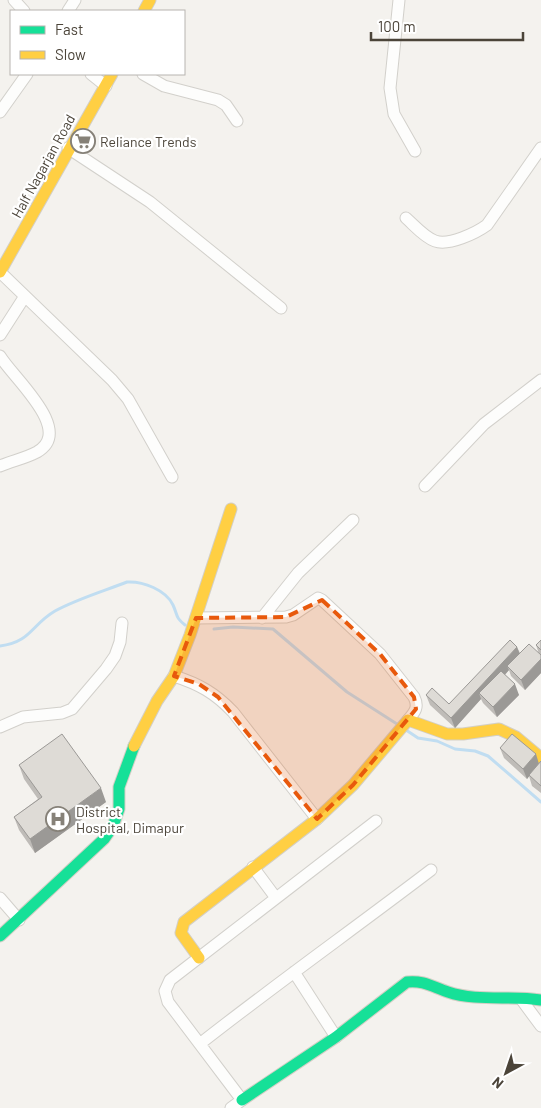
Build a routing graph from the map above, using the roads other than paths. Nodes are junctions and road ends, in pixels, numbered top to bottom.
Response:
1 (14, 0) edge
2 (399, 0) edge
3 (23, 10) edge
4 (26, 75) edge
5 (91, 75) edge
6 (112, 75) edge
7 (145, 75) edge
8 (106, 86) junction
9 (0, 112) edge
10 (237, 121) dead end
11 (68, 148) junction
12 (541, 148) edge
13 (415, 151) dead end
14 (406, 218) dead end
15 (0, 272) edge
16 (25, 296) junction
17 (281, 308) dead end
18 (0, 335) edge
19 (0, 356) edge
20 (541, 380) edge
21 (0, 466) edge
22 (172, 478) dead end
23 (425, 486) dead end
24 (231, 509) dead end
25 (354, 520) dead end
26 (196, 618) junction
27 (262, 618) junction
28 (122, 623) dead end
29 (174, 676) junction
30 (407, 722) junction
31 (0, 728) edge
32 (541, 758) edge
33 (317, 819) junction
34 (376, 821) dead end
35 (253, 867) junction
36 (431, 870) dead end
37 (0, 898) edge
38 (276, 898) junction
39 (19, 920) junction
40 (0, 936) edge
41 (199, 958) junction
42 (294, 972) junction
43 (521, 998) junction
44 (541, 1000) edge
45 (541, 1026) edge
46 (336, 1037) junction
47 (201, 1043) junction
48 (242, 1100) junction
49 (231, 1108) edge

1 - 3 street
2 - 13 street
4 - 9 street
5 - 8 street
6 - 8 street, Half Nagarjan Road
7 - 10 street
8 - 11 street, Half Nagarjan Road
11 - 15 street, Half Nagarjan Road
11 - 17 street
12 - 14 street
15 - 16 street
16 - 18 street
16 - 22 street
19 - 21 street
20 - 23 street
24 - 26 street
25 - 27 street
26 - 27 street
26 - 29 street
27 - 30 street
28 - 31 street
29 - 33 street
29 - 39 street
30 - 32 street
30 - 33 street
33 - 35 street
34 - 38 street
35 - 38 street
35 - 41 street
36 - 42 street
37 - 39 street
38 - 41 street
39 - 40 street
41 - 47 street
42 - 46 street
42 - 47 street
43 - 44 street
43 - 45 street
43 - 46 street
46 - 48 street
47 - 48 street
48 - 49 street

